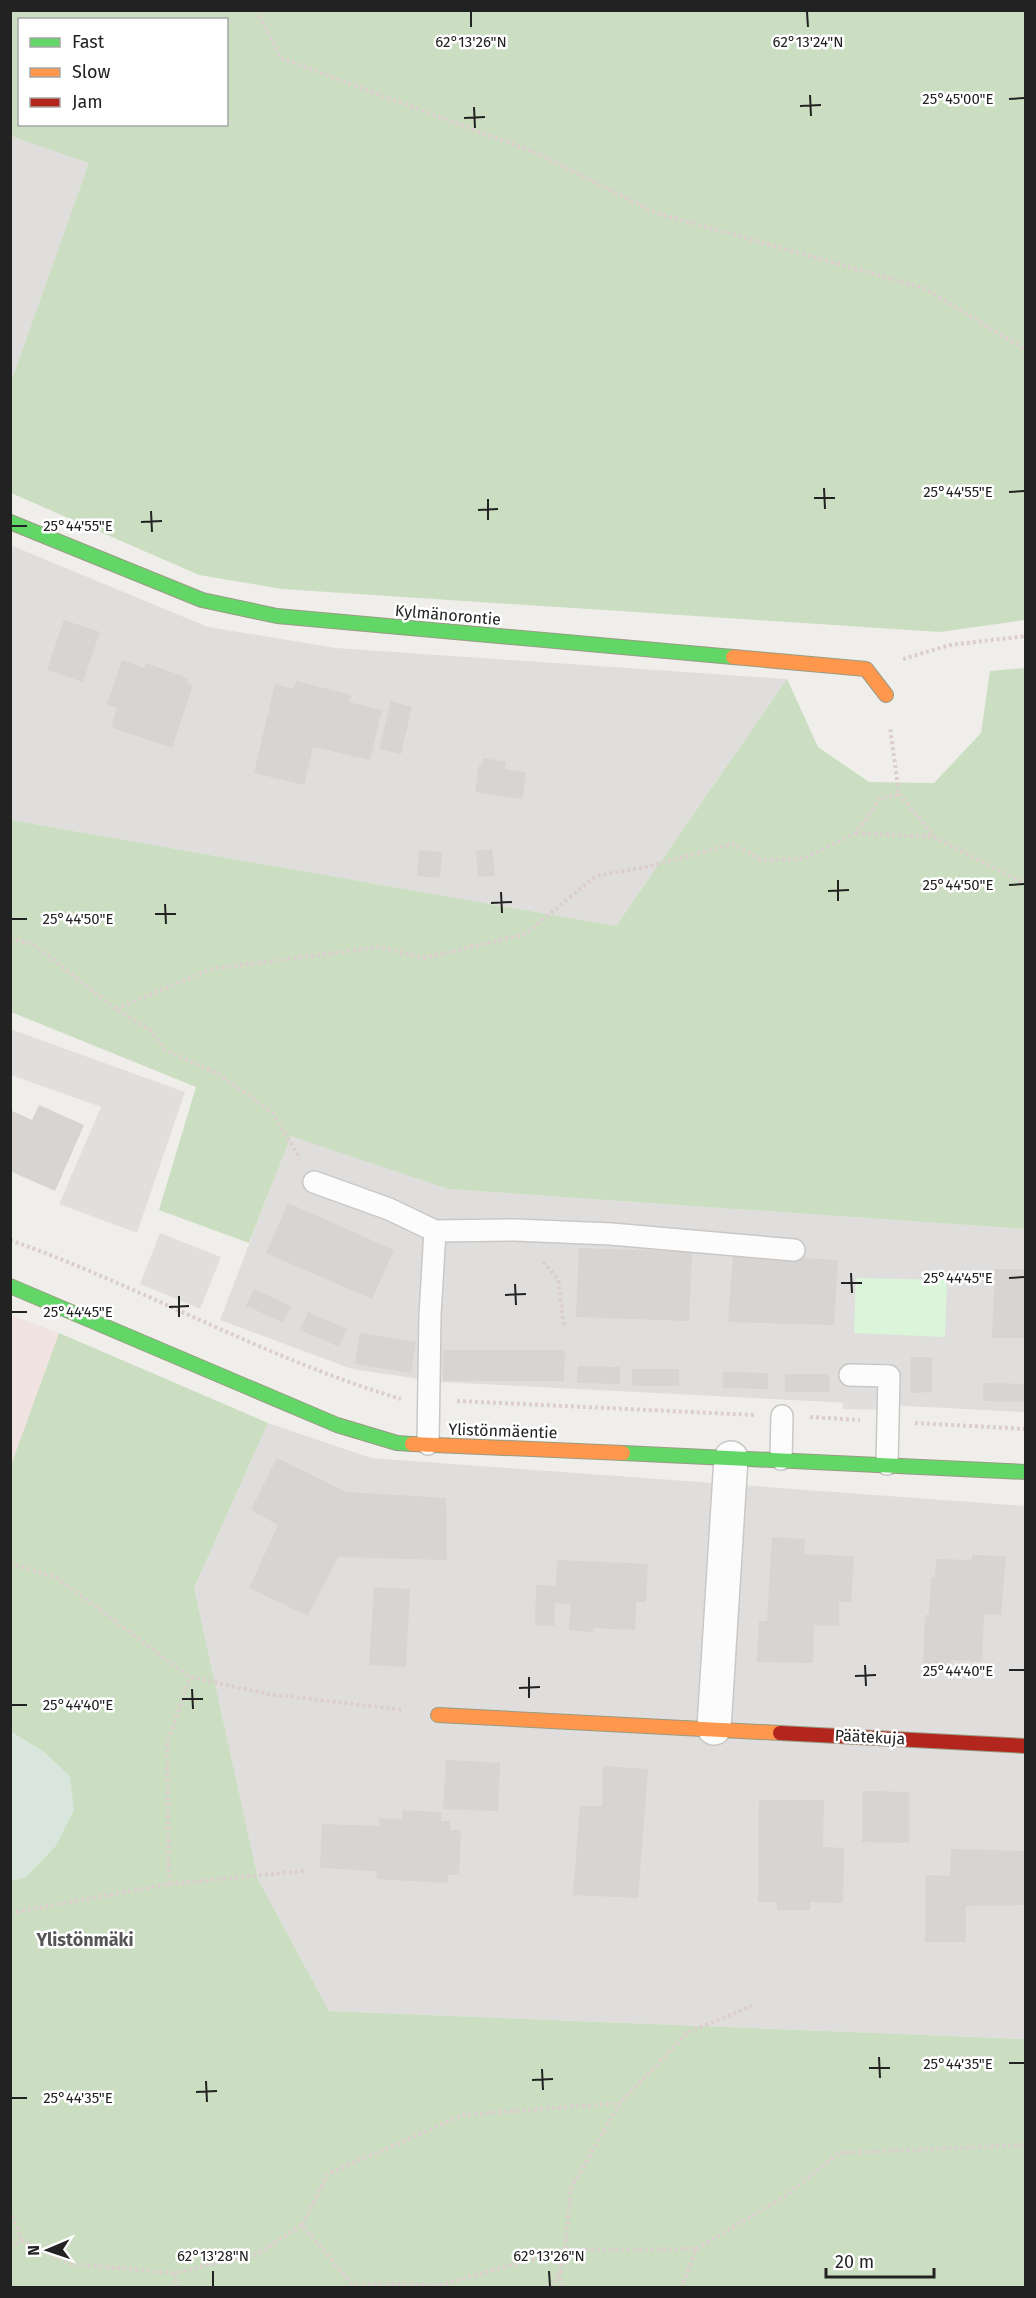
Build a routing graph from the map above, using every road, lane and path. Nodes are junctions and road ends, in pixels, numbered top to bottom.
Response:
1 (256, 10) edge
2 (1026, 350) edge
3 (10, 522) edge
4 (1026, 636) edge
5 (866, 669) junction
6 (886, 695) joint
7 (899, 794) junction
8 (856, 833) junction
9 (934, 837) junction
10 (1026, 884) edge
11 (10, 939) edge
12 (116, 1009) junction
13 (314, 1182) joint
14 (516, 1230) junction
15 (435, 1231) junction
16 (10, 1240) edge
17 (794, 1250) dead end
18 (10, 1286) edge
19 (564, 1327) dead end
20 (850, 1375) dead end
21 (429, 1400) junction
22 (782, 1416) junction
23 (888, 1421) junction
24 (1026, 1429) edge
25 (428, 1444) junction
26 (731, 1458) junction
27 (780, 1459) junction
28 (887, 1464) junction
29 (1026, 1472) edge
30 (10, 1563) edge
31 (190, 1677) junction
32 (438, 1715) joint
33 (714, 1728) junction
34 (1026, 1746) edge
35 (304, 1871) dead end
36 (169, 1884) junction
37 (10, 1913) edge
38 (752, 2006) dead end
39 (620, 2103) junction
40 (1026, 2145) edge
41 (10, 2210) edge
42 (302, 2225) junction
43 (22, 2241) junction
44 (10, 2247) edge
45 (696, 2249) junction
46 (565, 2250) junction
47 (560, 2271) junction
48 (174, 2273) junction
49 (178, 2288) edge
50 (552, 2288) edge
51 (561, 2288) edge
52 (681, 2288) edge

1 - 2 path
3 - 5 street, Kylmänorontie
4 - 5 path
5 - 6 street
6 - 7 path
7 - 8 path
7 - 9 path
8 - 9 path
8 - 12 path
9 - 10 path
11 - 12 path
12 - 13 path
13 - 15 lane
14 - 15 lane
14 - 17 lane
14 - 19 path
15 - 21 lane
16 - 21 path
18 - 25 street, Ylistönmäentie
20 - 23 lane
21 - 22 path
21 - 25 lane
22 - 23 path
22 - 27 lane
23 - 24 path
23 - 28 lane
25 - 26 street, Ylistönmäentie
26 - 27 street, Ylistönmäentie
26 - 33 street
27 - 28 street, Ylistönmäentie
28 - 29 street, Ylistönmäentie
30 - 31 path
31 - 32 path
31 - 36 path
32 - 33 street, Päätekuja
33 - 34 street, Päätekuja
35 - 36 path
36 - 37 path
38 - 39 path
39 - 42 path
39 - 46 path
40 - 45 path
41 - 43 path
42 - 46 path
42 - 48 path
43 - 44 path
43 - 48 path
45 - 46 path
45 - 52 path
46 - 47 path
47 - 50 path
47 - 51 path
48 - 49 path

